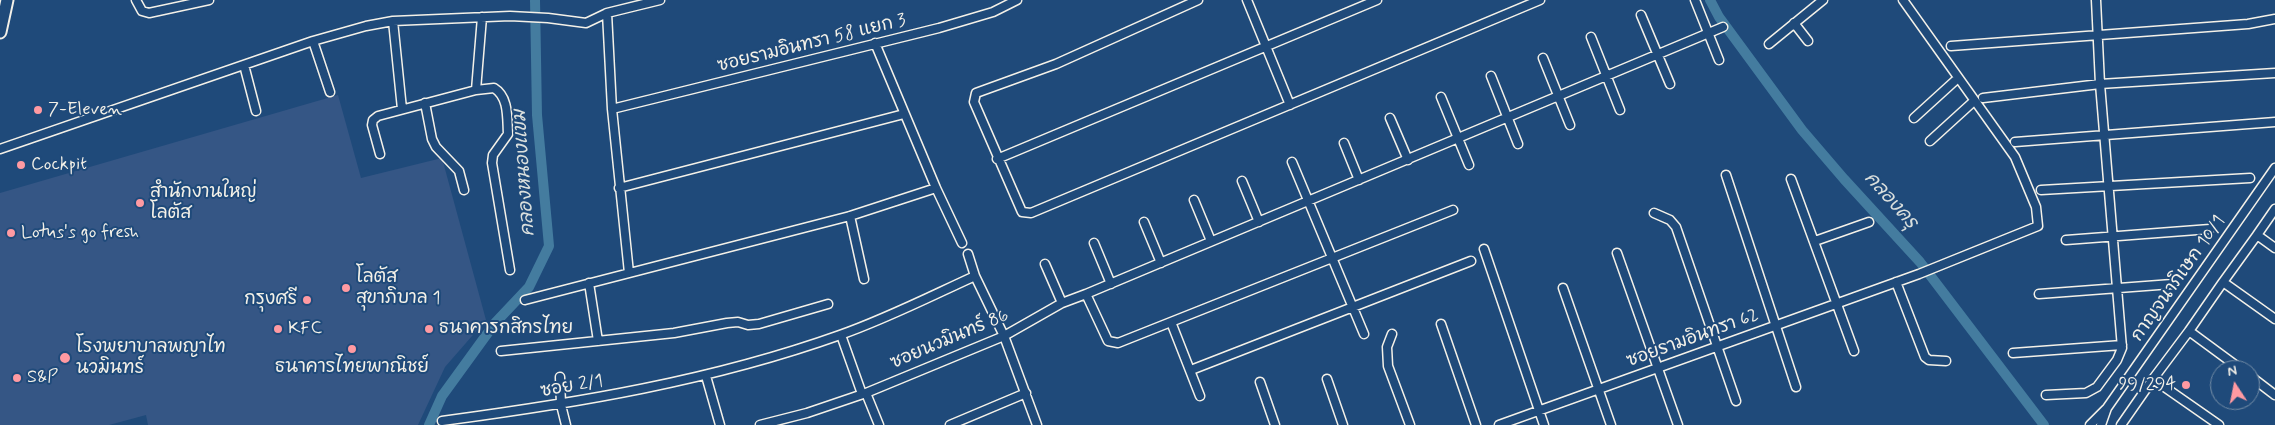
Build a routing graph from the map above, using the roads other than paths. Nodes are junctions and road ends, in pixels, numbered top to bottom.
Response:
1 (7, 0) edge
2 (136, 0) edge
3 (208, 0) edge
4 (660, 0) edge
5 (1017, 0) edge
6 (1198, 0) edge
7 (1247, 0) edge
8 (1377, 0) edge
9 (1540, 0) edge
10 (1695, 0) edge
11 (1822, 0) edge
12 (1903, 0) edge
13 (2096, 0) edge
14 (606, 13) junction
15 (1642, 15) dead end
16 (482, 17) junction
17 (2275, 18) edge
18 (393, 21) junction
19 (1794, 23) junction
20 (1723, 27) dead end
21 (0, 32) edge
22 (1709, 32) junction
23 (2098, 34) junction
24 (1591, 37) dead end
25 (313, 41) junction
26 (1808, 41) dead end
27 (875, 43) junction
28 (1769, 44) dead end
29 (1267, 46) junction
30 (1951, 46) dead end
31 (1657, 54) junction
32 (1542, 58) dead end
33 (1719, 60) dead end
34 (244, 65) junction
35 (2275, 73) edge
36 (1606, 74) junction
37 (1492, 76) dead end
38 (1958, 78) junction
39 (1670, 84) dead end
40 (2100, 84) junction
41 (476, 90) junction
42 (330, 92) dead end
43 (1557, 96) junction
44 (1440, 97) dead end
45 (1982, 98) dead end
46 (1974, 101) junction
47 (425, 103) junction
48 (1290, 104) junction
49 (402, 109) junction
50 (612, 109) junction
51 (1620, 110) dead end
52 (256, 111) dead end
53 (904, 114) junction
54 (1507, 117) junction
55 (1390, 118) dead end
56 (1914, 118) dead end
57 (2275, 122) edge
58 (1570, 125) dead end
59 (2105, 136) junction
60 (1458, 138) junction
61 (1930, 141) dead end
62 (2015, 142) dead end
63 (1344, 143) dead end
64 (1518, 144) dead end
65 (0, 149) edge
66 (380, 154) dead end
67 (997, 159) junction
68 (1408, 160) junction
69 (1292, 162) dead end
70 (1469, 165) dead end
71 (2275, 168) edge
72 (1726, 175) dead end
73 (2250, 178) dead end
74 (1791, 179) dead end
75 (1359, 180) junction
76 (1242, 181) dead end
77 (2109, 186) junction
78 (619, 188) junction
79 (936, 188) junction
80 (464, 190) dead end
81 (2041, 190) dead end
82 (1194, 200) dead end
83 (1309, 201) junction
84 (2275, 209) edge
85 (1453, 210) dead end
86 (1654, 213) dead end
87 (850, 216) junction
88 (1144, 222) dead end
89 (1259, 222) junction
90 (1869, 222) dead end
91 (2210, 229) dead end
92 (2257, 235) junction
93 (2114, 236) junction
94 (2066, 240) dead end
95 (1211, 241) junction
96 (1814, 241) junction
97 (962, 243) dead end
98 (1094, 243) dead end
99 (1484, 248) dead end
100 (2275, 248) edge
101 (1617, 253) dead end
102 (968, 254) dead end
103 (1334, 258) junction
104 (1471, 261) dead end
105 (1161, 263) junction
106 (1045, 264) dead end
107 (510, 270) dead end
108 (630, 273) junction
109 (975, 276) junction
110 (864, 279) dead end
111 (1896, 282) junction
112 (2223, 282) junction
113 (590, 283) junction
114 (1111, 284) junction
115 (2172, 284) dead end
116 (1563, 288) dead end
117 (2117, 288) junction
118 (1086, 294) junction
119 (2039, 294) dead end
120 (525, 300) dead end
121 (1837, 302) junction
122 (1062, 303) junction
123 (828, 304) dead end
124 (1354, 308) junction
125 (2275, 319) edge
126 (1171, 322) junction
127 (1441, 324) dead end
128 (1775, 325) junction
129 (2189, 331) junction
130 (1364, 334) dead end
131 (1392, 334) dead end
132 (841, 335) junction
133 (1004, 336) junction
134 (598, 341) junction
135 (2122, 345) junction
136 (1717, 346) junction
137 (501, 351) dead end
138 (1854, 351) dead end
139 (2013, 353) dead end
140 (2228, 360) edge
141 (1946, 361) dead end
142 (1657, 369) junction
143 (1191, 370) junction
144 (706, 376) junction
145 (560, 377) dead end
146 (1327, 379) dead end
147 (2153, 379) junction
148 (1260, 382) dead end
149 (2260, 384) edge
150 (1796, 387) dead end
151 (1599, 390) junction
152 (1026, 393) junction
153 (864, 394) junction
154 (2046, 395) dead end
155 (2275, 395) edge
156 (1200, 396) dead end
157 (1736, 401) dead end
158 (561, 405) junction
159 (2107, 408) junction
160 (1539, 411) junction
161 (442, 421) dead end
162 (759, 424) edge
163 (566, 425) edge
164 (720, 425) edge
165 (879, 425) edge
166 (950, 425) edge
167 (1037, 425) edge
168 (1276, 425) edge
169 (1343, 425) edge
170 (1410, 425) edge
171 (1476, 425) edge
172 (1500, 425) edge
173 (1544, 425) edge
174 (1611, 425) edge
175 (1678, 425) edge
176 (2090, 425) edge
177 (2101, 425) edge
178 (2121, 425) edge
179 (2220, 425) edge

1 - 21 main road
2 - 3 street
4 - 14 street
5 - 27 street, ซอยรามอินทรา 58 แยก 3
6 - 67 street
7 - 29 street
8 - 29 street
9 - 48 street
10 - 22 street
11 - 19 street
12 - 38 street
13 - 23 street
14 - 16 street
14 - 50 street
15 - 31 street
16 - 18 street
16 - 41 street
17 - 23 street
18 - 25 street
18 - 49 street
19 - 26 street
19 - 28 street
20 - 22 street, ซอยนวมินทร์ 86
22 - 31 street, ซอยนวมินทร์ 86
22 - 33 street
23 - 30 street
23 - 40 street
24 - 36 street
25 - 34 street
25 - 42 street
27 - 50 street, ซอยรามอินทรา 58 แยก 3
27 - 53 street
29 - 48 street
29 - 67 street
31 - 36 street, ซอยนวมินทร์ 86
31 - 39 street
32 - 43 street
34 - 52 street
34 - 65 street
35 - 40 street
36 - 43 street, ซอยนวมินทร์ 86
36 - 51 street
37 - 54 street
38 - 46 street
38 - 56 street
40 - 45 street
40 - 59 street
41 - 47 street
41 - 107 street
43 - 54 street, ซอยนวมินทร์ 86
43 - 58 street
44 - 60 street
46 - 61 street
46 - 111 street, ซอยรามอินทรา 62
47 - 49 street
47 - 80 street
48 - 67 street
49 - 66 street
50 - 78 street
53 - 78 street
53 - 79 street
54 - 60 street, ซอยนวมินทร์ 86
54 - 64 street
55 - 68 street
57 - 59 street
59 - 62 street
59 - 77 street
60 - 68 street, ซอยนวมินทร์ 86
60 - 70 street
63 - 75 street
68 - 75 street, ซอยนวมินทร์ 86
69 - 83 street
71 - 159 street, กาญจนาภิเษก 10/1
72 - 128 street
73 - 77 street
74 - 96 street
75 - 83 street, ซอยนวมินทร์ 86
76 - 89 street
77 - 81 street
77 - 93 street
78 - 108 street
79 - 87 street
79 - 97 street
82 - 95 street
83 - 89 street, ซอยนวมินทร์ 86
83 - 103 street
84 - 92 street
85 - 103 street
86 - 136 street
87 - 108 street
87 - 110 street
88 - 105 street
89 - 95 street, ซอยนวมินทร์ 86
90 - 96 street
91 - 93 street
92 - 100 street
92 - 112 street
93 - 94 street
93 - 117 street
95 - 105 street, ซอยนวมินทร์ 86
96 - 121 street
98 - 114 street
99 - 160 street
101 - 142 street
102 - 109 street
103 - 124 street
103 - 126 street
104 - 124 street
105 - 114 street, ซอยนวมินทร์ 86
106 - 122 street
108 - 113 street
109 - 132 street, ซอย 2/1
109 - 133 street
111 - 121 street, ซอยรามอินทรา 62
111 - 141 street
112 - 125 street
112 - 129 street
113 - 120 street
113 - 134 street
114 - 118 street, ซอยนวมินทร์ 86
115 - 117 street
116 - 151 street
117 - 119 street
117 - 135 street
118 - 122 street, ซอยนวมินทร์ 86
118 - 126 street
121 - 128 street, ซอยรามอินทรา 62
121 - 138 street
122 - 133 street, ซอยนวมินทร์ 86
123 - 134 street
124 - 130 street
124 - 143 street
126 - 143 street
127 - 171 street
128 - 136 street, ซอยรามอินทรา 62
128 - 150 street
129 - 140 street
129 - 147 street
131 - 170 street
132 - 144 street, ซอย 2/1
132 - 153 street
133 - 152 street
133 - 153 street, ซอยนวมินทร์ 86
134 - 137 street
135 - 139 street
135 - 154 street
136 - 142 street, ซอยรามอินทรา 62
136 - 157 street
142 - 151 street, ซอยรามอินทรา 62
142 - 175 street
143 - 156 street
144 - 158 street, ซอย 2/1
144 - 164 street
145 - 158 street
146 - 169 street
147 - 178 street
147 - 179 street
148 - 168 street
149 - 155 street
151 - 160 street, ซอยรามอินทรา 62
151 - 174 street
152 - 166 street
152 - 167 street
153 - 162 street, ซอยนวมินทร์ 86
153 - 165 street
158 - 161 street, ซอย 2/1
158 - 163 street
159 - 176 street, กาญจนาภิเษก 10/1
159 - 177 street, กาญจนาภิเษก 10/1
160 - 172 street, ซอยรามอินทรา 62
160 - 173 street

